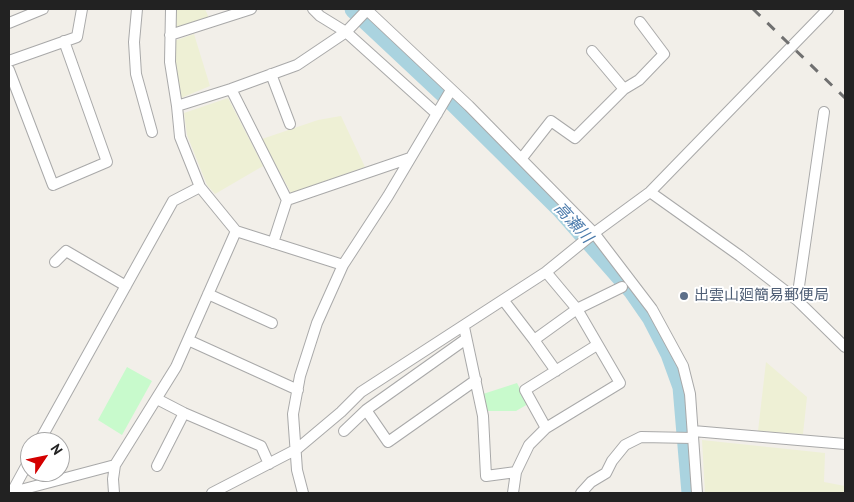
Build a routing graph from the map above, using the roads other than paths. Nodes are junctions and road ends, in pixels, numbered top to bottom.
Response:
1 (43, 9) edge
2 (82, 9) edge
3 (137, 9) edge
4 (171, 9) edge
5 (251, 9) edge
6 (313, 9) edge
7 (828, 9) edge
8 (367, 10) edge
9 (640, 22) dead end
10 (9, 23) edge
11 (346, 32) junction
12 (170, 35) junction
13 (64, 42) junction
14 (592, 52) dead end
15 (9, 61) edge
16 (9, 70) edge
17 (271, 74) junction
18 (231, 89) junction
19 (624, 89) junction
20 (451, 90) junction
21 (177, 106) junction
22 (824, 112) dead end
23 (437, 114) junction
24 (290, 124) dead end
25 (152, 132) dead end
26 (410, 158) junction
27 (522, 158) junction
28 (200, 187) junction
29 (650, 192) junction
30 (287, 200) junction
31 (236, 231) junction
32 (594, 233) junction
33 (273, 244) junction
34 (55, 262) dead end
35 (342, 265) junction
36 (546, 272) junction
37 (126, 286) junction
38 (622, 287) dead end
39 (208, 294) junction
40 (504, 300) junction
41 (797, 300) junction
42 (577, 309) junction
43 (272, 323) dead end
44 (464, 327) junction
45 (466, 339) junction
46 (188, 340) junction
47 (534, 340) junction
48 (597, 345) junction
49 (845, 347) edge
50 (556, 371) junction
51 (476, 380) junction
52 (298, 390) junction
53 (157, 398) junction
54 (366, 410) junction
55 (184, 414) junction
56 (546, 428) junction
57 (344, 431) dead end
58 (46, 432) edge
59 (693, 434) junction
60 (845, 444) edge
61 (296, 449) junction
62 (269, 464) junction
63 (115, 465) junction
64 (157, 466) dead end
65 (516, 472) junction
66 (20, 476) edge
67 (10, 492) edge
68 (114, 493) edge
69 (212, 493) edge
70 (303, 493) edge
71 (513, 493) edge
72 (581, 493) edge
73 (697, 493) edge

1 - 10 street
2 - 13 street
3 - 25 street
4 - 12 street
5 - 12 street
6 - 11 street
7 - 29 street
8 - 11 street
8 - 20 street
9 - 19 street
11 - 17 street
11 - 23 street
12 - 21 street
13 - 15 street
13 - 16 street
14 - 19 street
17 - 18 street
17 - 24 street
18 - 21 street
18 - 30 street
19 - 27 street
20 - 23 street
20 - 27 street
21 - 28 street
22 - 41 street
23 - 26 street
26 - 30 street
26 - 35 street
27 - 32 street
28 - 31 street
28 - 37 street
29 - 32 street
29 - 41 street
30 - 33 street
31 - 33 street
31 - 39 street
32 - 36 street
32 - 59 street
33 - 35 street
34 - 37 street
35 - 52 street
36 - 40 street
36 - 42 street
37 - 58 street
38 - 42 street
39 - 43 street
39 - 46 street
40 - 44 street
40 - 47 street
41 - 49 street
42 - 47 street
42 - 48 street
44 - 45 street
44 - 61 street
45 - 51 street
45 - 54 street
46 - 52 street
46 - 53 street
47 - 50 street
48 - 50 street
48 - 56 street
50 - 56 street
51 - 54 street
51 - 65 street
52 - 61 street
53 - 55 street
53 - 63 street
54 - 57 street
55 - 62 street
55 - 64 street
56 - 65 street
59 - 60 street
59 - 72 street
59 - 73 street
61 - 62 street
61 - 70 street
62 - 69 street
63 - 67 street
63 - 68 street
65 - 71 street
66 - 67 street

